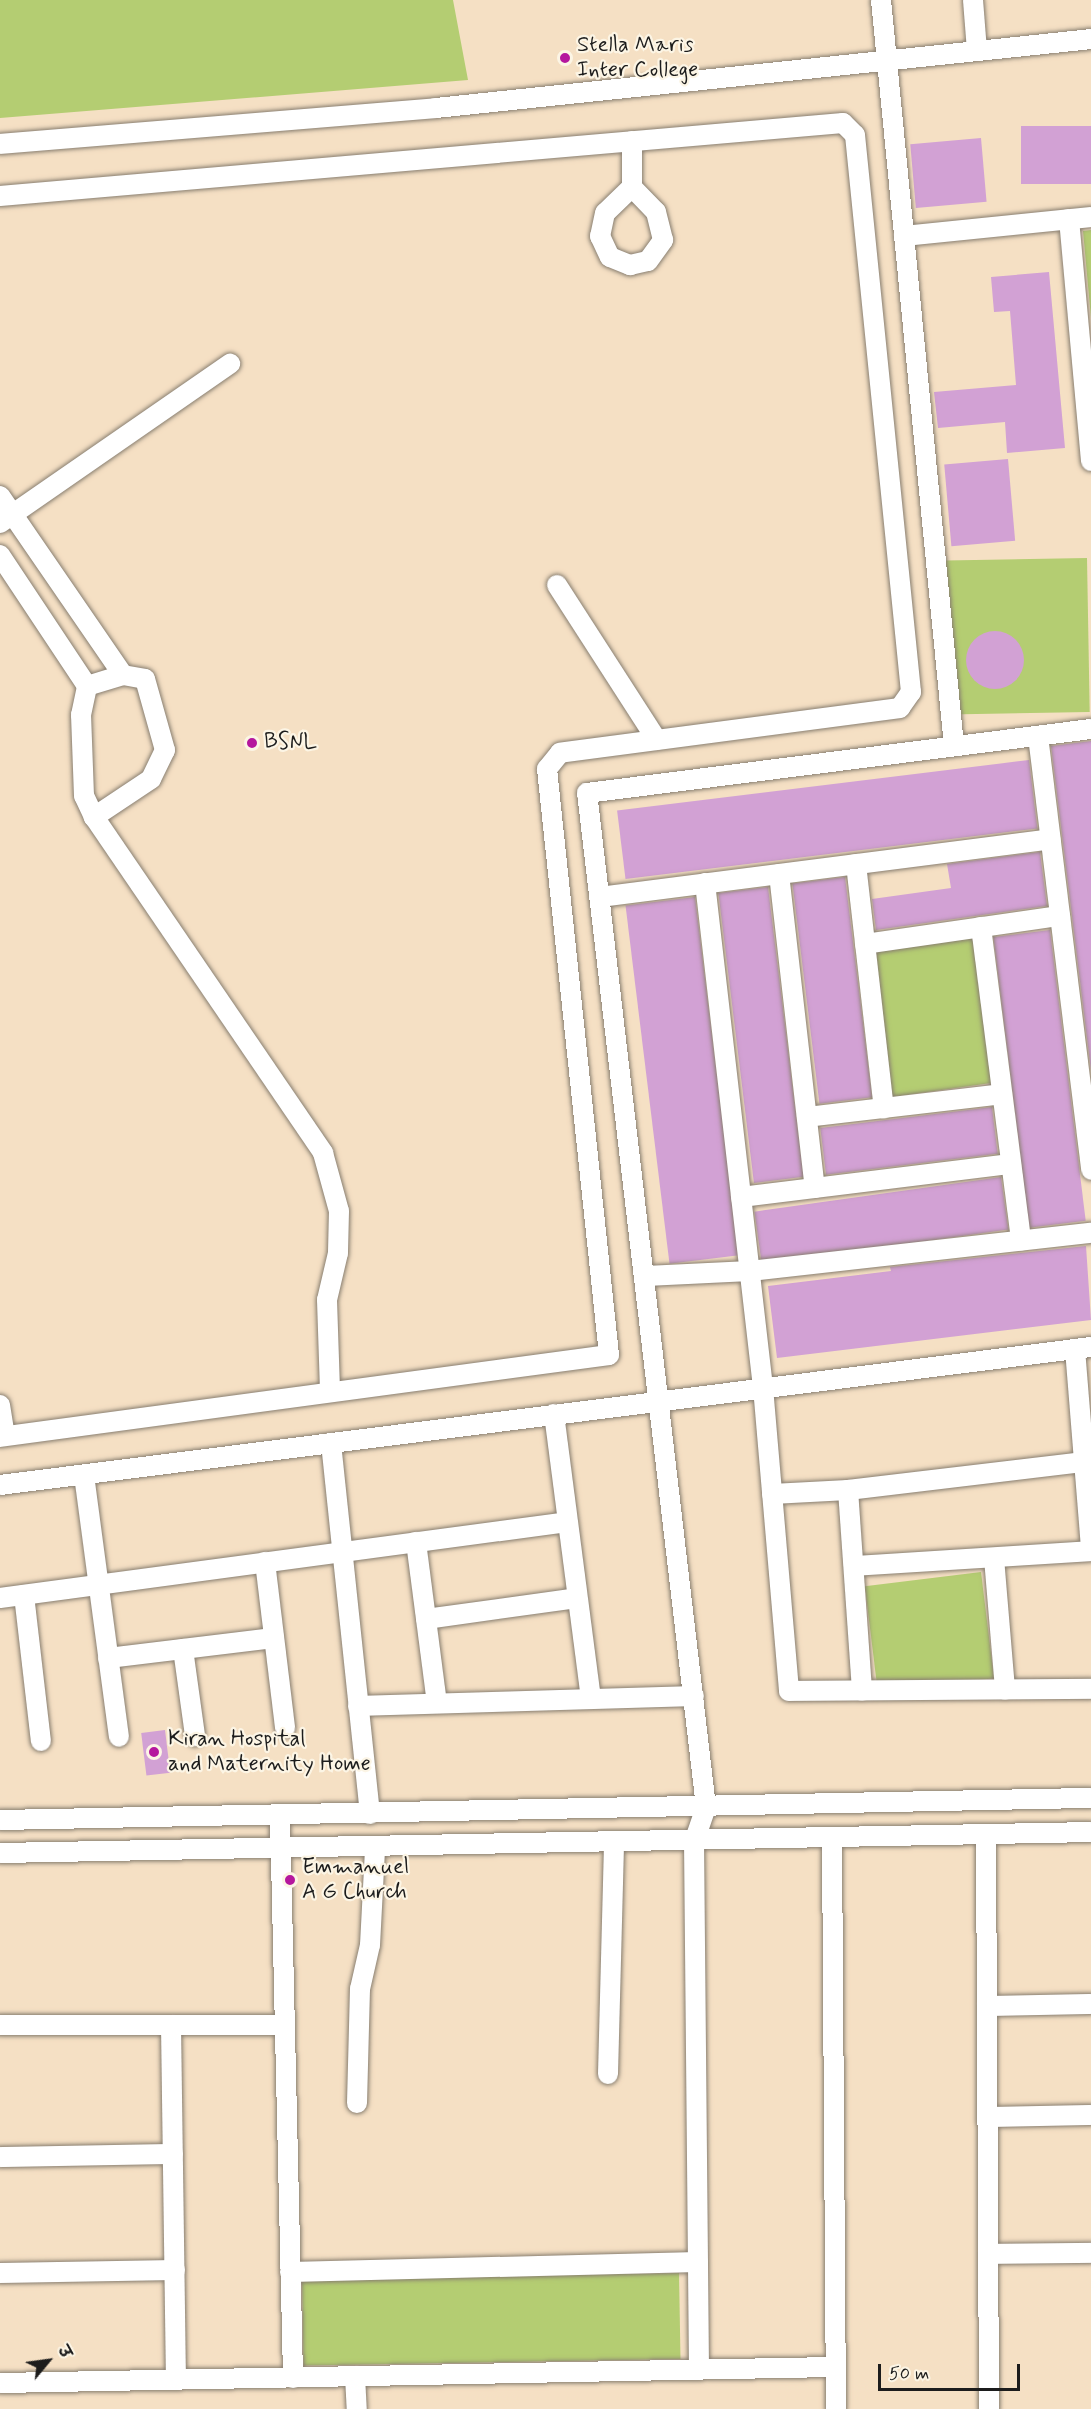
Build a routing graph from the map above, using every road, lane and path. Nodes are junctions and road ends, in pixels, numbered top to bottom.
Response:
1 (881, 0) edge
2 (973, 0) edge
3 (1091, 39) edge
4 (977, 51) junction
5 (886, 60) junction
6 (632, 141) junction
7 (0, 144) edge
8 (632, 187) dead end
9 (0, 196) edge
10 (1091, 217) edge
11 (1069, 219) junction
12 (904, 236) junction
13 (230, 364) dead end
14 (1088, 392) edge
15 (1091, 461) edge
16 (0, 496) edge
17 (6, 518) edge
18 (0, 555) edge
19 (557, 585) dead end
20 (123, 675) junction
21 (87, 686) junction
22 (1091, 729) edge
23 (1038, 736) junction
24 (657, 740) junction
25 (954, 746) junction
26 (94, 817) junction
27 (1050, 839) junction
28 (856, 864) junction
29 (778, 874) junction
30 (705, 883) junction
31 (600, 897) junction
32 (1060, 916) junction
33 (981, 927) junction
34 (865, 944) junction
35 (1002, 1094) junction
36 (885, 1108) junction
37 (807, 1117) junction
38 (1011, 1164) junction
39 (1091, 1170) edge
40 (815, 1188) junction
41 (741, 1197) junction
42 (1091, 1233) edge
43 (1021, 1240) junction
44 (750, 1271) junction
45 (646, 1276) junction
46 (1083, 1348) edge
47 (763, 1387) junction
48 (330, 1392) junction
49 (661, 1400) junction
50 (0, 1405) edge
51 (554, 1414) junction
52 (3, 1437) edge
53 (331, 1443) junction
54 (1084, 1462) junction
55 (84, 1474) junction
56 (0, 1485) edge
57 (848, 1490) junction
58 (772, 1494) junction
59 (567, 1522) junction
60 (416, 1542) junction
61 (1091, 1550) edge
62 (342, 1552) junction
63 (994, 1558) junction
64 (265, 1562) junction
65 (854, 1566) junction
66 (98, 1585) junction
67 (24, 1595) junction
68 (0, 1598) edge
69 (577, 1598) junction
70 (426, 1619) junction
71 (274, 1638) junction
72 (183, 1649) junction
73 (108, 1658) junction
74 (1091, 1689) edge
75 (1005, 1690) junction
76 (862, 1691) junction
77 (694, 1696) junction
78 (591, 1699) junction
79 (437, 1703) junction
80 (358, 1706) junction
81 (285, 1728) dead end
82 (195, 1736) dead end
83 (119, 1737) dead end
84 (41, 1741) dead end
85 (1091, 1798) edge
86 (706, 1807) junction
87 (370, 1814) junction
88 (280, 1816) junction
89 (0, 1820) edge
90 (1091, 1832) edge
91 (986, 1835) junction
92 (832, 1839) junction
93 (694, 1842) junction
94 (614, 1843) junction
95 (375, 1848) junction
96 (281, 1849) junction
97 (0, 1853) edge
98 (1091, 2004) edge
99 (987, 2006) junction
100 (0, 2025) edge
101 (171, 2025) junction
102 (285, 2025) junction
103 (608, 2074) dead end
104 (357, 2103) dead end
105 (1091, 2115) edge
106 (988, 2117) junction
107 (173, 2154) junction
108 (0, 2157) edge
109 (1091, 2253) edge
110 (988, 2254) junction
111 (698, 2262) junction
112 (175, 2270) junction
113 (290, 2272) junction
114 (0, 2273) edge
115 (836, 2367) junction
116 (699, 2370) junction
117 (356, 2376) junction
118 (293, 2378) junction
119 (176, 2380) junction
120 (0, 2383) edge
121 (357, 2409) edge
122 (836, 2409) edge
123 (989, 2409) edge

1 - 5 street
2 - 4 street
3 - 4 street
4 - 5 street
5 - 7 street
5 - 12 street
6 - 8 street
6 - 9 street
6 - 24 street
10 - 11 street
11 - 12 street
11 - 14 street
12 - 25 street
13 - 17 street
14 - 15 street
16 - 17 street
17 - 20 street
18 - 21 street
19 - 24 street
20 - 21 street
20 - 26 street
21 - 26 street
22 - 23 street
23 - 25 street
23 - 27 street
24 - 48 street
25 - 31 street
26 - 48 street
27 - 28 street
27 - 32 street
28 - 29 street
28 - 34 street
29 - 30 street
29 - 37 street
30 - 31 street
30 - 41 street
31 - 45 street
32 - 33 street
32 - 39 street
33 - 34 street
33 - 35 street
34 - 36 street
35 - 36 street
35 - 38 street
36 - 37 street
37 - 40 street
38 - 40 street
38 - 43 street
40 - 41 street
41 - 44 street
42 - 43 street
43 - 44 street
44 - 45 street
44 - 47 street
45 - 49 street
46 - 47 street
46 - 54 street
47 - 49 street
47 - 58 street
48 - 52 street
49 - 51 street
49 - 77 street
50 - 52 street
51 - 53 street
51 - 59 street
53 - 55 street
53 - 62 street
54 - 57 street
54 - 61 street
55 - 56 street
55 - 66 street
57 - 58 street
57 - 65 street
58 - 76 street
59 - 60 street
59 - 69 street
60 - 62 street
60 - 70 street
61 - 63 street
62 - 64 street
62 - 80 street
63 - 65 street
63 - 75 street
64 - 66 street
64 - 71 street
65 - 76 street
66 - 67 street
66 - 73 street
67 - 68 street
67 - 84 street
69 - 70 street
69 - 78 street
70 - 79 street
71 - 72 street
71 - 81 street
72 - 73 street
72 - 82 street
73 - 83 street
74 - 75 street
75 - 76 street
77 - 78 street
77 - 86 street
78 - 79 street
79 - 80 street
80 - 87 street
85 - 86 street
86 - 87 street
86 - 93 street
87 - 88 street
88 - 89 street
88 - 96 street
90 - 91 street
91 - 92 street
91 - 99 street
92 - 93 street
92 - 115 street
93 - 94 street
93 - 111 street
94 - 95 street
94 - 103 street
95 - 96 street
95 - 104 street
96 - 97 street
96 - 102 street
98 - 99 street
99 - 106 street
100 - 101 street
101 - 102 street
101 - 107 street
102 - 113 street
105 - 106 street
106 - 110 street
107 - 108 street
107 - 112 street
109 - 110 street
110 - 123 street
111 - 113 street
111 - 116 street
112 - 114 street
112 - 119 street
113 - 118 street
115 - 116 street
115 - 122 street
116 - 117 street
117 - 118 street
117 - 121 street
118 - 119 street
119 - 120 street

